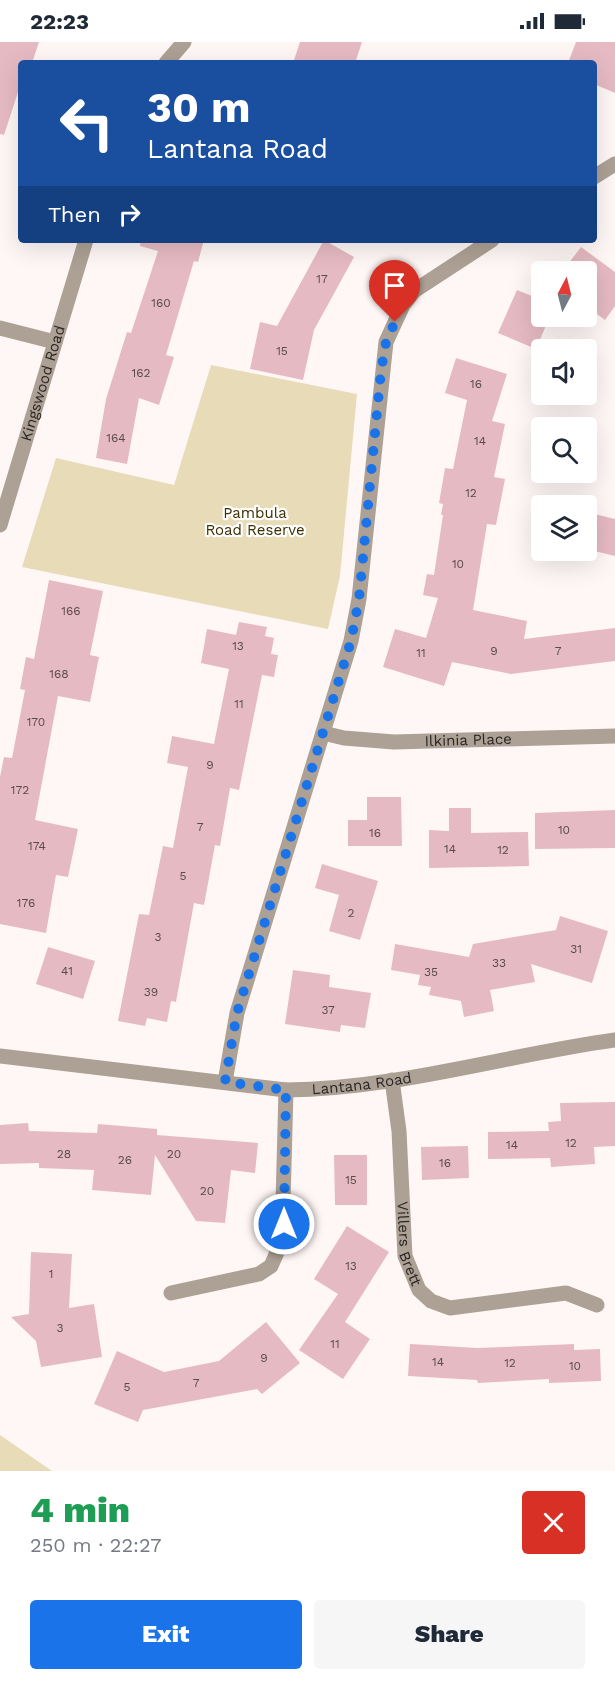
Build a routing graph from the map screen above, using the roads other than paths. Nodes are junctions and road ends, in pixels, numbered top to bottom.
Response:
1 (184, 42) edge
2 (169, 60) edge
3 (615, 164) edge
4 (597, 175) edge
5 (85, 243) edge
6 (487, 243) edge
7 (0, 328) edge
8 (55, 342) junction
9 (0, 525) edge
10 (322, 733) junction
11 (615, 735) edge
12 (615, 1040) edge
13 (0, 1056) edge
14 (392, 1080) junction
15 (225, 1082) junction
16 (286, 1090) junction
17 (171, 1293) dead end
18 (597, 1305) dead end

1 - 2 street
3 - 4 street
5 - 8 street, Kingswood Road
6 - 10 street
7 - 8 street
8 - 9 street, Kingswood Road
10 - 11 street, Ilkinia Place
10 - 15 street
12 - 14 street, Lantana Road
13 - 15 street, Lantana Road
14 - 16 street, Lantana Road
14 - 18 street, Villers Brett
15 - 16 street, Lantana Road
16 - 17 street

